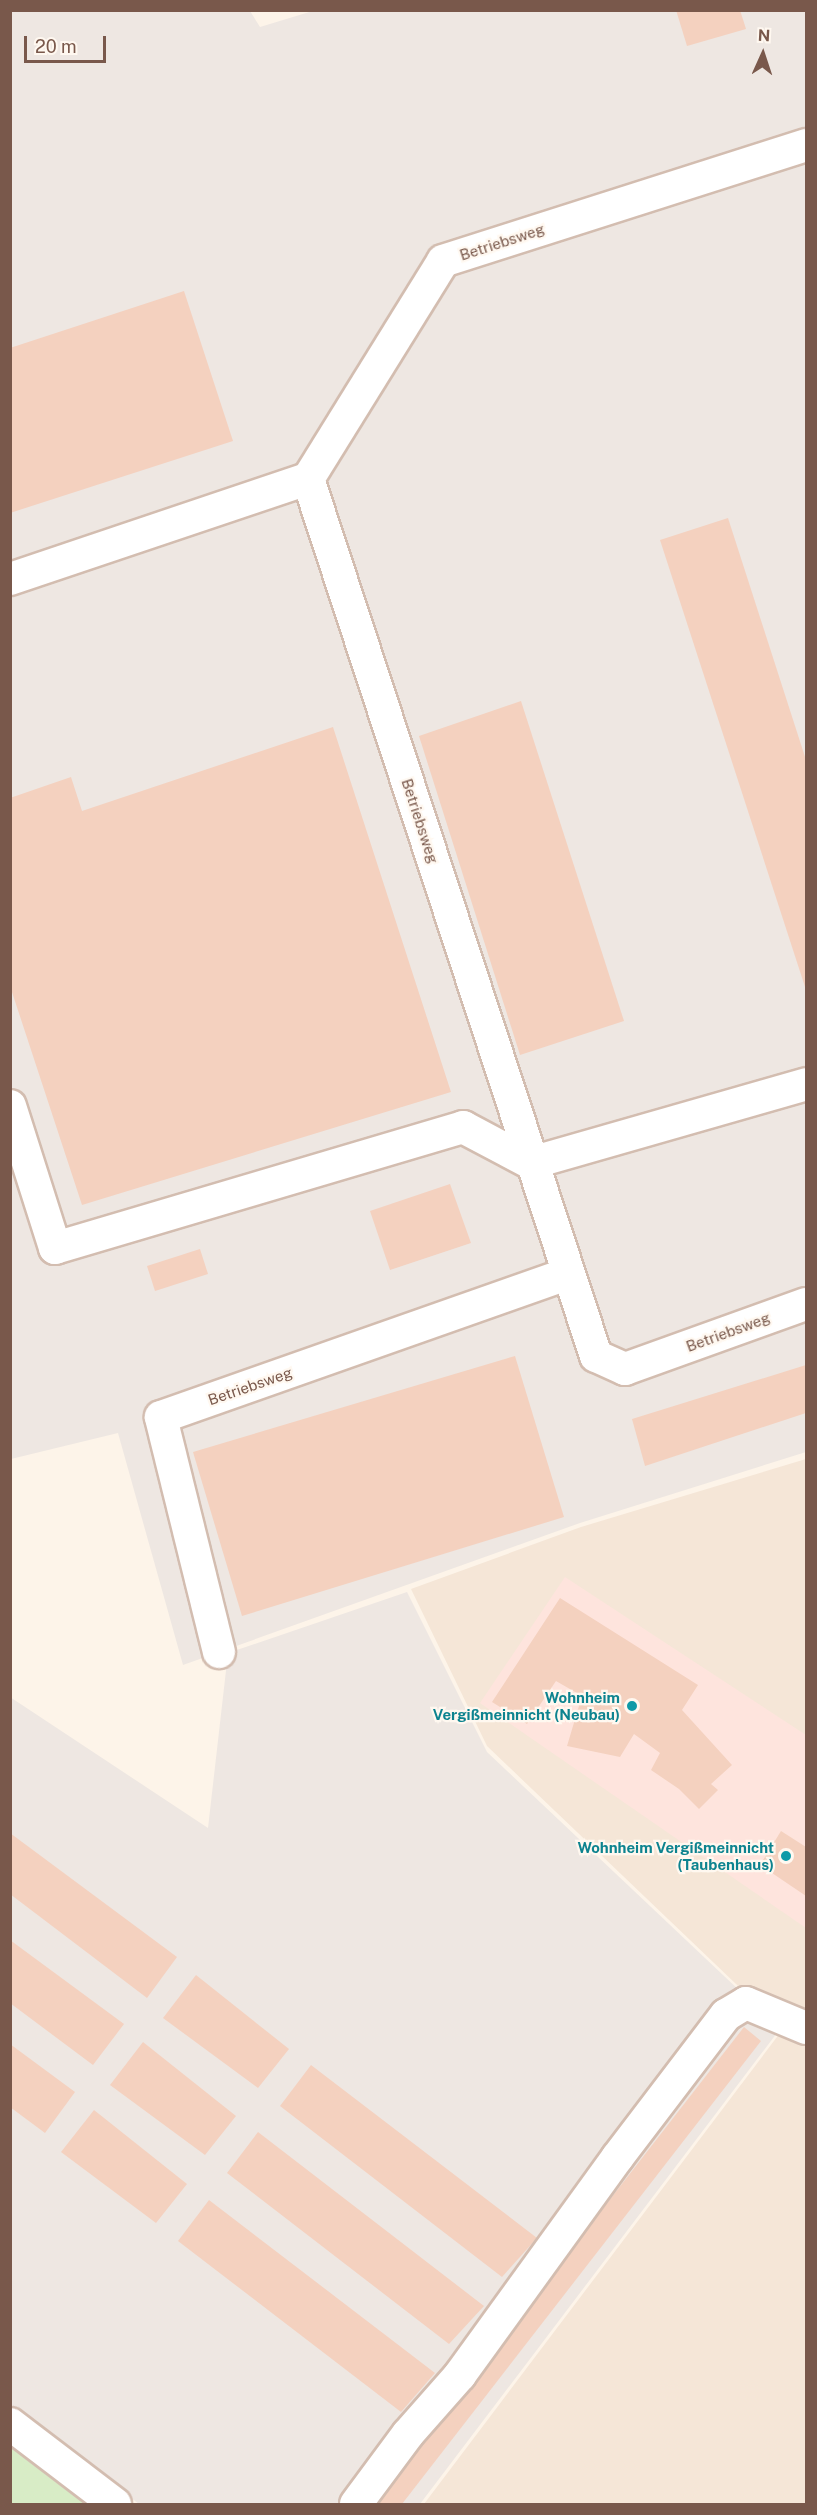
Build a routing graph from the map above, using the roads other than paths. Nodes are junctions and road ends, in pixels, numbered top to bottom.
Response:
1 (807, 145) edge
2 (308, 479) junction
3 (10, 579) edge
4 (807, 1084) edge
5 (10, 1106) edge
6 (531, 1163) junction
7 (568, 1274) junction
8 (807, 1304) edge
9 (219, 1652) dead end
10 (807, 2028) edge
11 (10, 2424) edge
12 (115, 2505) edge
13 (356, 2505) edge

1 - 2 street, Betriebsweg
2 - 3 street
2 - 6 street, Betriebsweg
4 - 6 street
5 - 6 street
6 - 7 street, Betriebsweg
7 - 8 street, Betriebsweg
7 - 9 street, Betriebsweg
10 - 13 street
11 - 12 street

